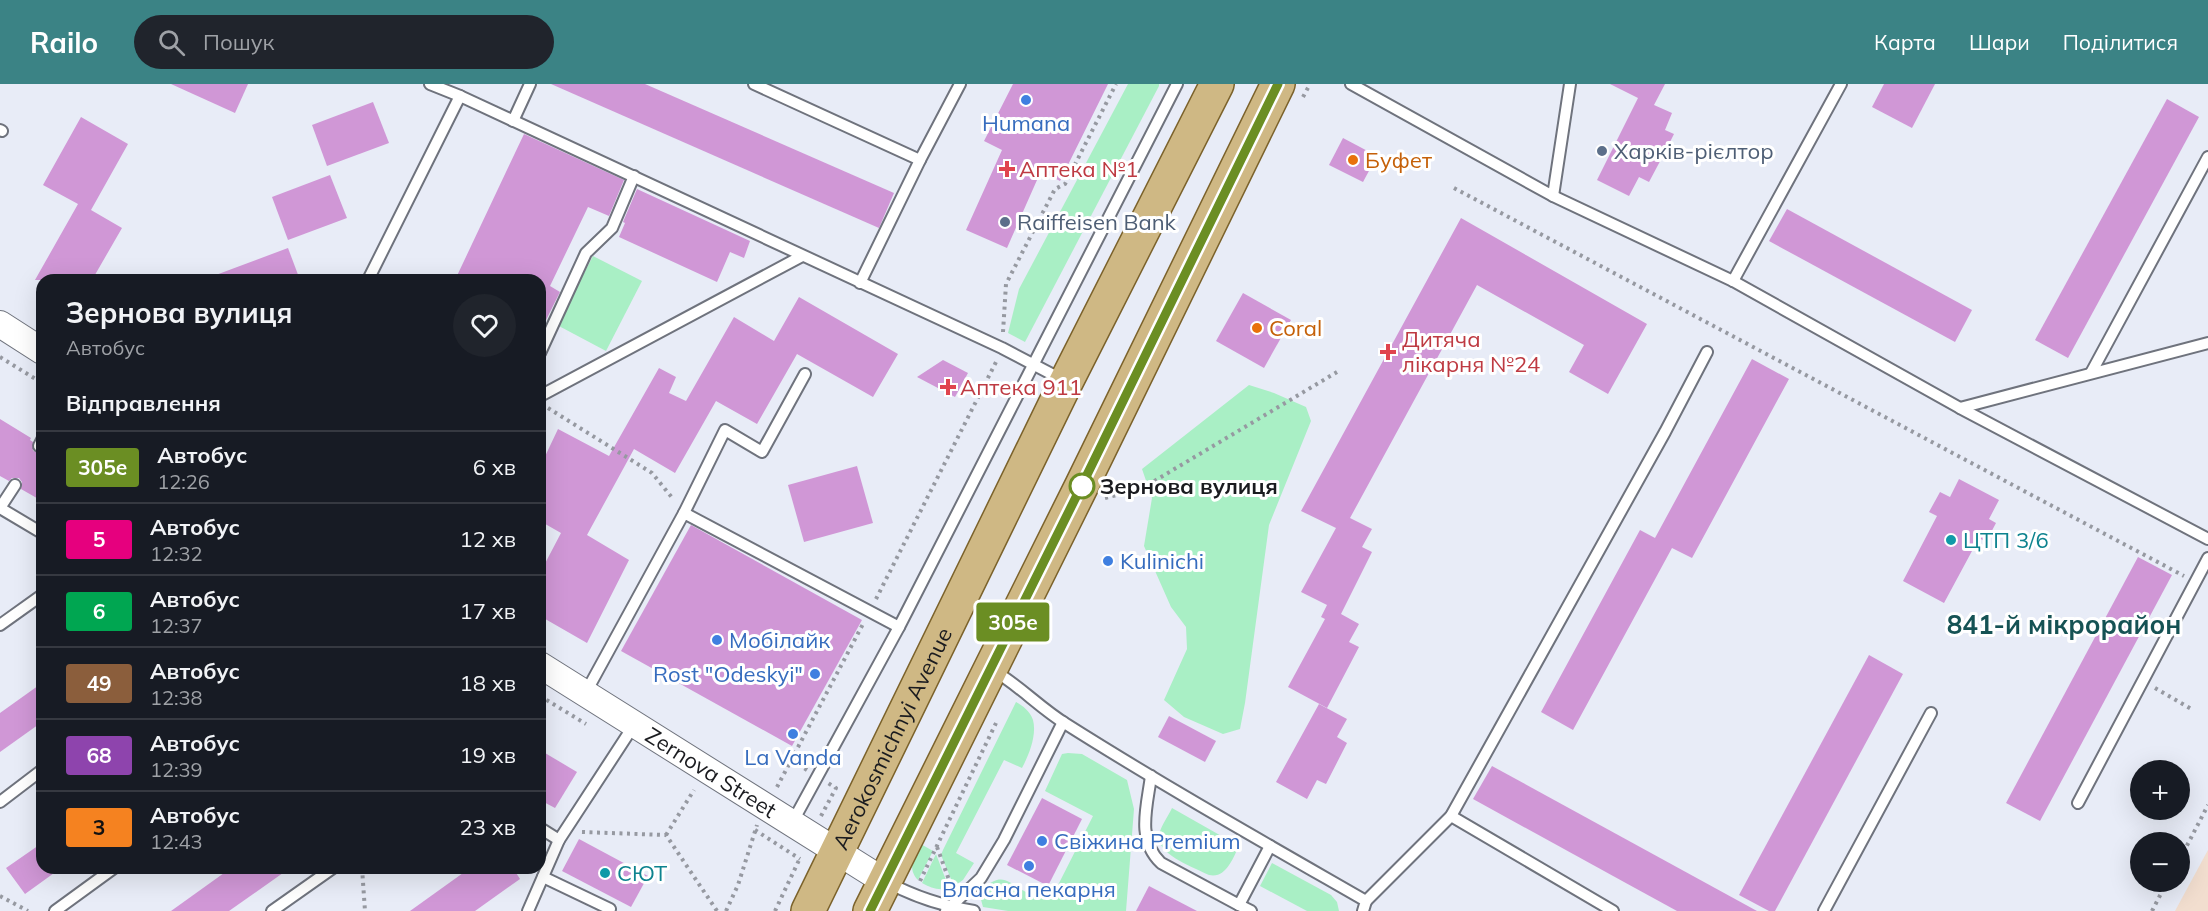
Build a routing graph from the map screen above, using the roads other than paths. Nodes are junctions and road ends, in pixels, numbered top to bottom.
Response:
1 (430, 84) edge
2 (530, 84) edge
3 (754, 84) edge
4 (960, 84) edge
5 (1177, 84) edge
6 (1217, 84) edge
7 (1351, 84) edge
8 (1570, 84) edge
9 (1841, 84) edge
10 (1291, 91) edge
11 (460, 96) junction
12 (513, 121) junction
13 (2208, 157) edge
14 (920, 160) junction
15 (634, 176) junction
16 (1553, 196) junction
17 (802, 256) junction
18 (371, 274) edge
19 (1733, 281) junction
20 (860, 283) junction
21 (0, 324) edge
22 (546, 340) edge
23 (2208, 343) edge
24 (36, 347) edge
25 (1707, 352) dead end
26 (1033, 364) junction
27 (2091, 373) junction
28 (805, 374) dead end
29 (1066, 382) junction
30 (546, 393) edge
31 (1960, 408) junction
32 (15, 485) dead end
33 (0, 508) edge
34 (684, 513) junction
35 (36, 529) edge
36 (2208, 539) edge
37 (2208, 558) edge
38 (36, 599) edge
39 (0, 625) edge
40 (899, 627) junction
41 (990, 668) junction
42 (546, 669) edge
43 (584, 694) junction
44 (1931, 713) dead end
45 (1063, 722) junction
46 (634, 725) junction
47 (36, 775) edge
48 (1151, 776) junction
49 (0, 802) edge
50 (2078, 803) dead end
51 (1452, 816) junction
52 (792, 822) junction
53 (546, 830) edge
54 (562, 836) junction
55 (1270, 846) junction
56 (837, 852) junction
57 (546, 871) edge
58 (106, 874) edge
59 (324, 874) edge
60 (544, 874) edge
61 (543, 877) junction
62 (884, 881) junction
63 (1239, 905) junction
64 (950, 906) edge
65 (1364, 906) edge
66 (54, 911) edge
67 (272, 911) edge
68 (528, 911) edge
69 (609, 911) edge
70 (808, 911) edge
71 (870, 911) edge
72 (974, 911) edge
73 (1251, 911) edge
74 (1613, 911) edge
75 (1824, 911) edge

1 - 11 lane
2 - 12 lane
3 - 14 lane
4 - 14 lane
5 - 26 lane
6 - 29 main road, Aerokosmichnyi Avenue
7 - 16 lane
8 - 16 lane
9 - 19 lane
10 - 41 main road
11 - 12 lane
11 - 18 lane
12 - 15 lane
13 - 27 lane
14 - 20 lane
15 - 17 lane
15 - 22 lane
16 - 19 lane
17 - 20 lane
17 - 30 lane
19 - 31 lane
20 - 26 lane
21 - 24 street
23 - 27 lane
25 - 51 lane
26 - 29 lane
26 - 40 lane
27 - 31 lane
28 - 34 lane
29 - 56 main road, Aerokosmichnyi Avenue
31 - 36 lane
32 - 33 lane
33 - 35 lane
34 - 40 lane
34 - 43 lane
37 - 50 lane
38 - 39 lane
40 - 52 lane
41 - 45 lane
41 - 62 main road
42 - 43 street, Zernova Street
43 - 46 street, Zernova Street
44 - 75 lane
45 - 48 lane
45 - 64 lane
46 - 52 street, Zernova Street
46 - 54 lane
47 - 49 lane
48 - 55 lane
48 - 63 lane
51 - 65 lane
51 - 74 lane
52 - 56 street, Zernova Street
53 - 54 lane
54 - 57 lane
55 - 63 lane
55 - 65 lane
56 - 62 street, Zernova Street
56 - 70 main road, Aerokosmichnyi Avenue
58 - 66 lane
59 - 67 lane
60 - 61 lane
61 - 68 lane
61 - 69 lane
62 - 64 lane
62 - 71 main road
63 - 73 lane
64 - 72 lane

